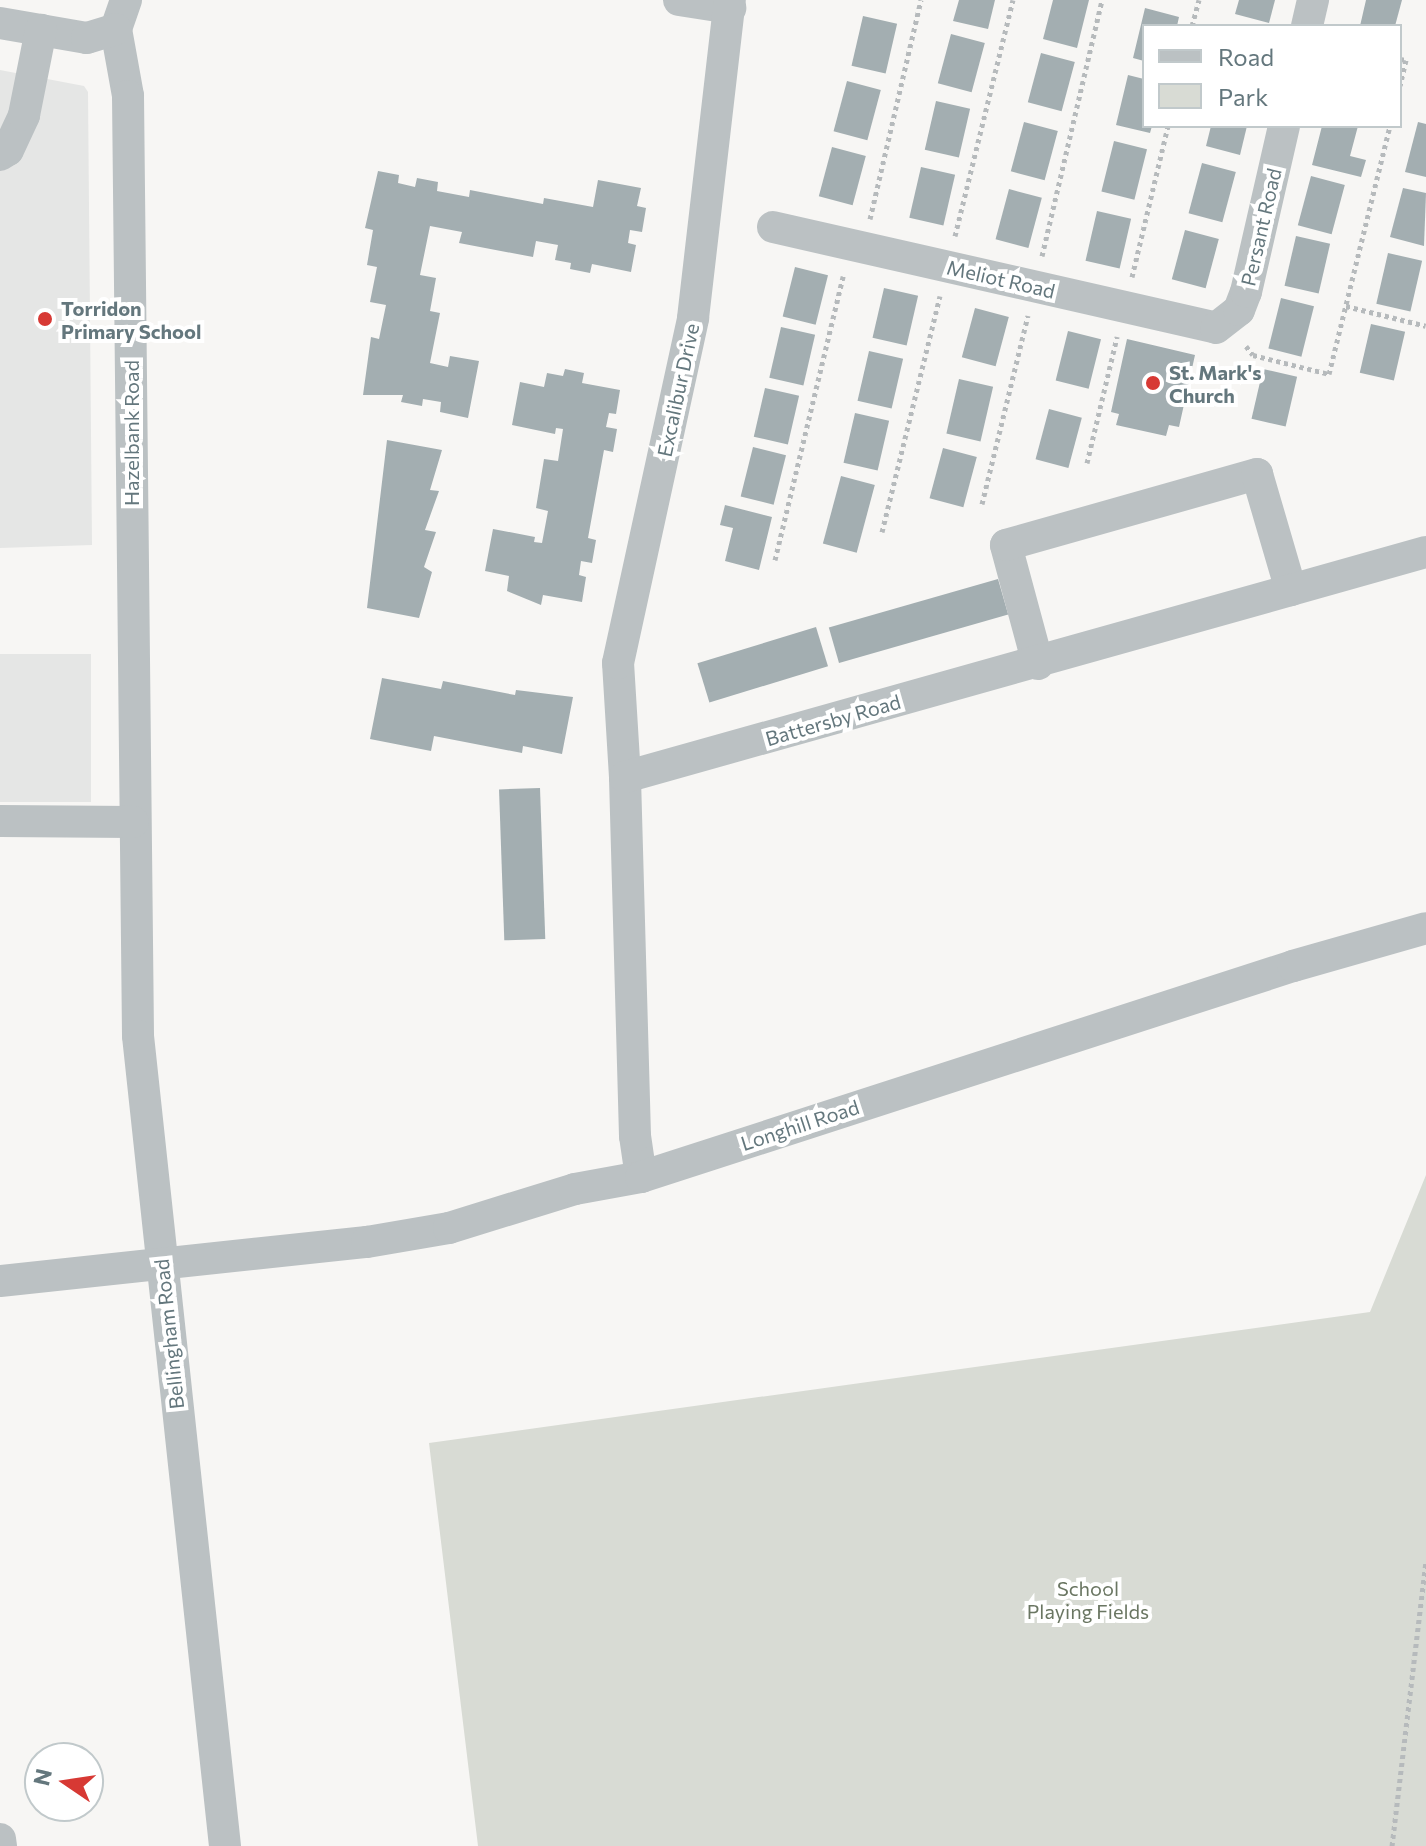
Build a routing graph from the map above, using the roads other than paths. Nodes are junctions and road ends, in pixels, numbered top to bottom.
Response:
1 (679, 0) edge
2 (1313, 0) edge
3 (730, 4) edge
4 (121, 14) edge
5 (0, 23) edge
6 (1307, 24) edge
7 (41, 30) junction
8 (1284, 128) edge
9 (0, 155) edge
10 (773, 227) dead end
11 (1228, 323) joint
12 (1426, 552) edge
13 (1291, 590) junction
14 (1038, 664) junction
15 (625, 777) junction
16 (0, 821) edge
17 (133, 822) junction
18 (1426, 928) edge
19 (641, 1177) junction
20 (161, 1263) junction
21 (0, 1281) edge
22 (0, 1839) edge
23 (1, 1846) edge
24 (225, 1846) edge

1 - 3 street
2 - 6 street
3 - 15 street, Excalibur Drive
4 - 7 street
4 - 17 street, Hazelbank Road
5 - 7 street
7 - 9 street
8 - 11 street, Persant Road
10 - 11 street, Meliot Road
12 - 13 street, Battersby Road
13 - 14 street, Battersby Road
13 - 14 street
14 - 15 street, Battersby Road
15 - 19 street
16 - 17 street
17 - 20 street, Bellingham Road
18 - 19 street, Longhill Road
19 - 20 street, Longhill Road
20 - 21 street, Longhill Road
20 - 24 street, Bellingham Road
22 - 23 street

